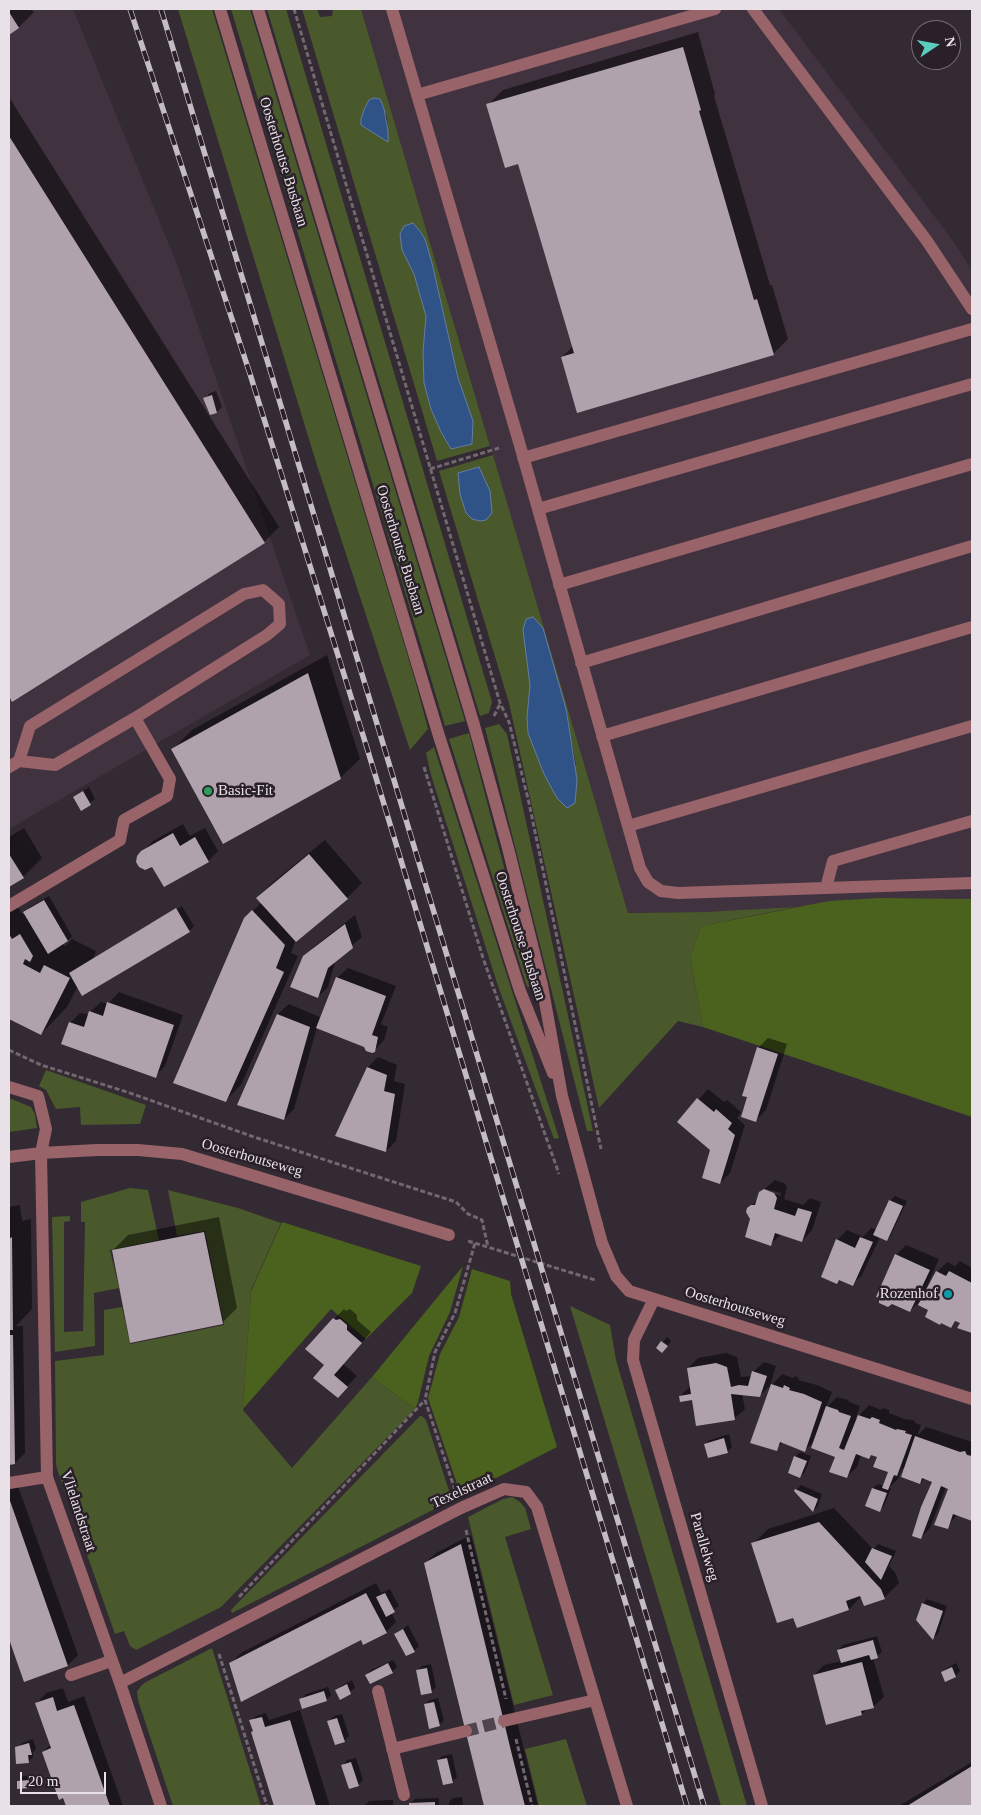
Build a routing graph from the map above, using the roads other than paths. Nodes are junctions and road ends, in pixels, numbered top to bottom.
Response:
1 (220, 9) edge
2 (258, 9) edge
3 (392, 9) edge
4 (714, 9) edge
5 (753, 9) edge
6 (417, 96) junction
7 (972, 309) edge
8 (972, 329) edge
9 (972, 384) edge
10 (523, 458) junction
11 (972, 464) edge
12 (538, 508) junction
13 (972, 546) edge
14 (559, 585) junction
15 (972, 628) edge
16 (581, 663) junction
17 (135, 718) junction
18 (972, 726) edge
19 (602, 736) junction
20 (14, 764) edge
21 (972, 821) edge
22 (628, 826) junction
23 (972, 883) edge
24 (826, 888) junction
25 (9, 906) edge
26 (9, 1088) edge
27 (562, 1096) junction
28 (40, 1153) junction
29 (9, 1157) edge
30 (449, 1235) dead end
31 (629, 1292) joint
32 (654, 1299) junction
33 (972, 1399) edge
34 (47, 1477) junction
35 (9, 1483) edge
36 (112, 1661) junction
37 (71, 1675) dead end
38 (120, 1683) junction
39 (378, 1691) dead end
40 (595, 1700) junction
41 (504, 1722) tunnel mouth
42 (466, 1731) tunnel mouth
43 (392, 1749) junction
44 (404, 1795) dead end
45 (161, 1806) edge
46 (627, 1806) edge
47 (762, 1806) edge

1 - 27 street, Oosterhoutse Busbaan
2 - 27 street, Oosterhoutse Busbaan
3 - 6 street
4 - 6 street
5 - 7 street
6 - 10 street
8 - 10 street
9 - 12 street
10 - 12 street
11 - 14 street
12 - 14 street
13 - 16 street
14 - 16 street
15 - 19 street
16 - 19 street
17 - 20 street
17 - 20 street
17 - 25 street
18 - 22 street
19 - 22 street
21 - 24 street
22 - 24 street
23 - 24 street
26 - 28 street
27 - 31 street, Oosterhoutse Busbaan
28 - 29 street, Oosterhoutseweg
28 - 30 street, Oosterhoutseweg
28 - 34 street, Vlielandstraat
31 - 32 street, Oosterhoutseweg
32 - 33 street, Oosterhoutseweg
32 - 47 street, Parallelweg
34 - 35 street
34 - 36 street, Vlielandstraat
36 - 37 street
36 - 38 street, Vlielandstraat
38 - 40 street, Texelstraat
38 - 45 street, Vlielandstraat
39 - 43 street
40 - 41 street
40 - 46 street, Texelstraat
42 - 43 street
43 - 44 street

